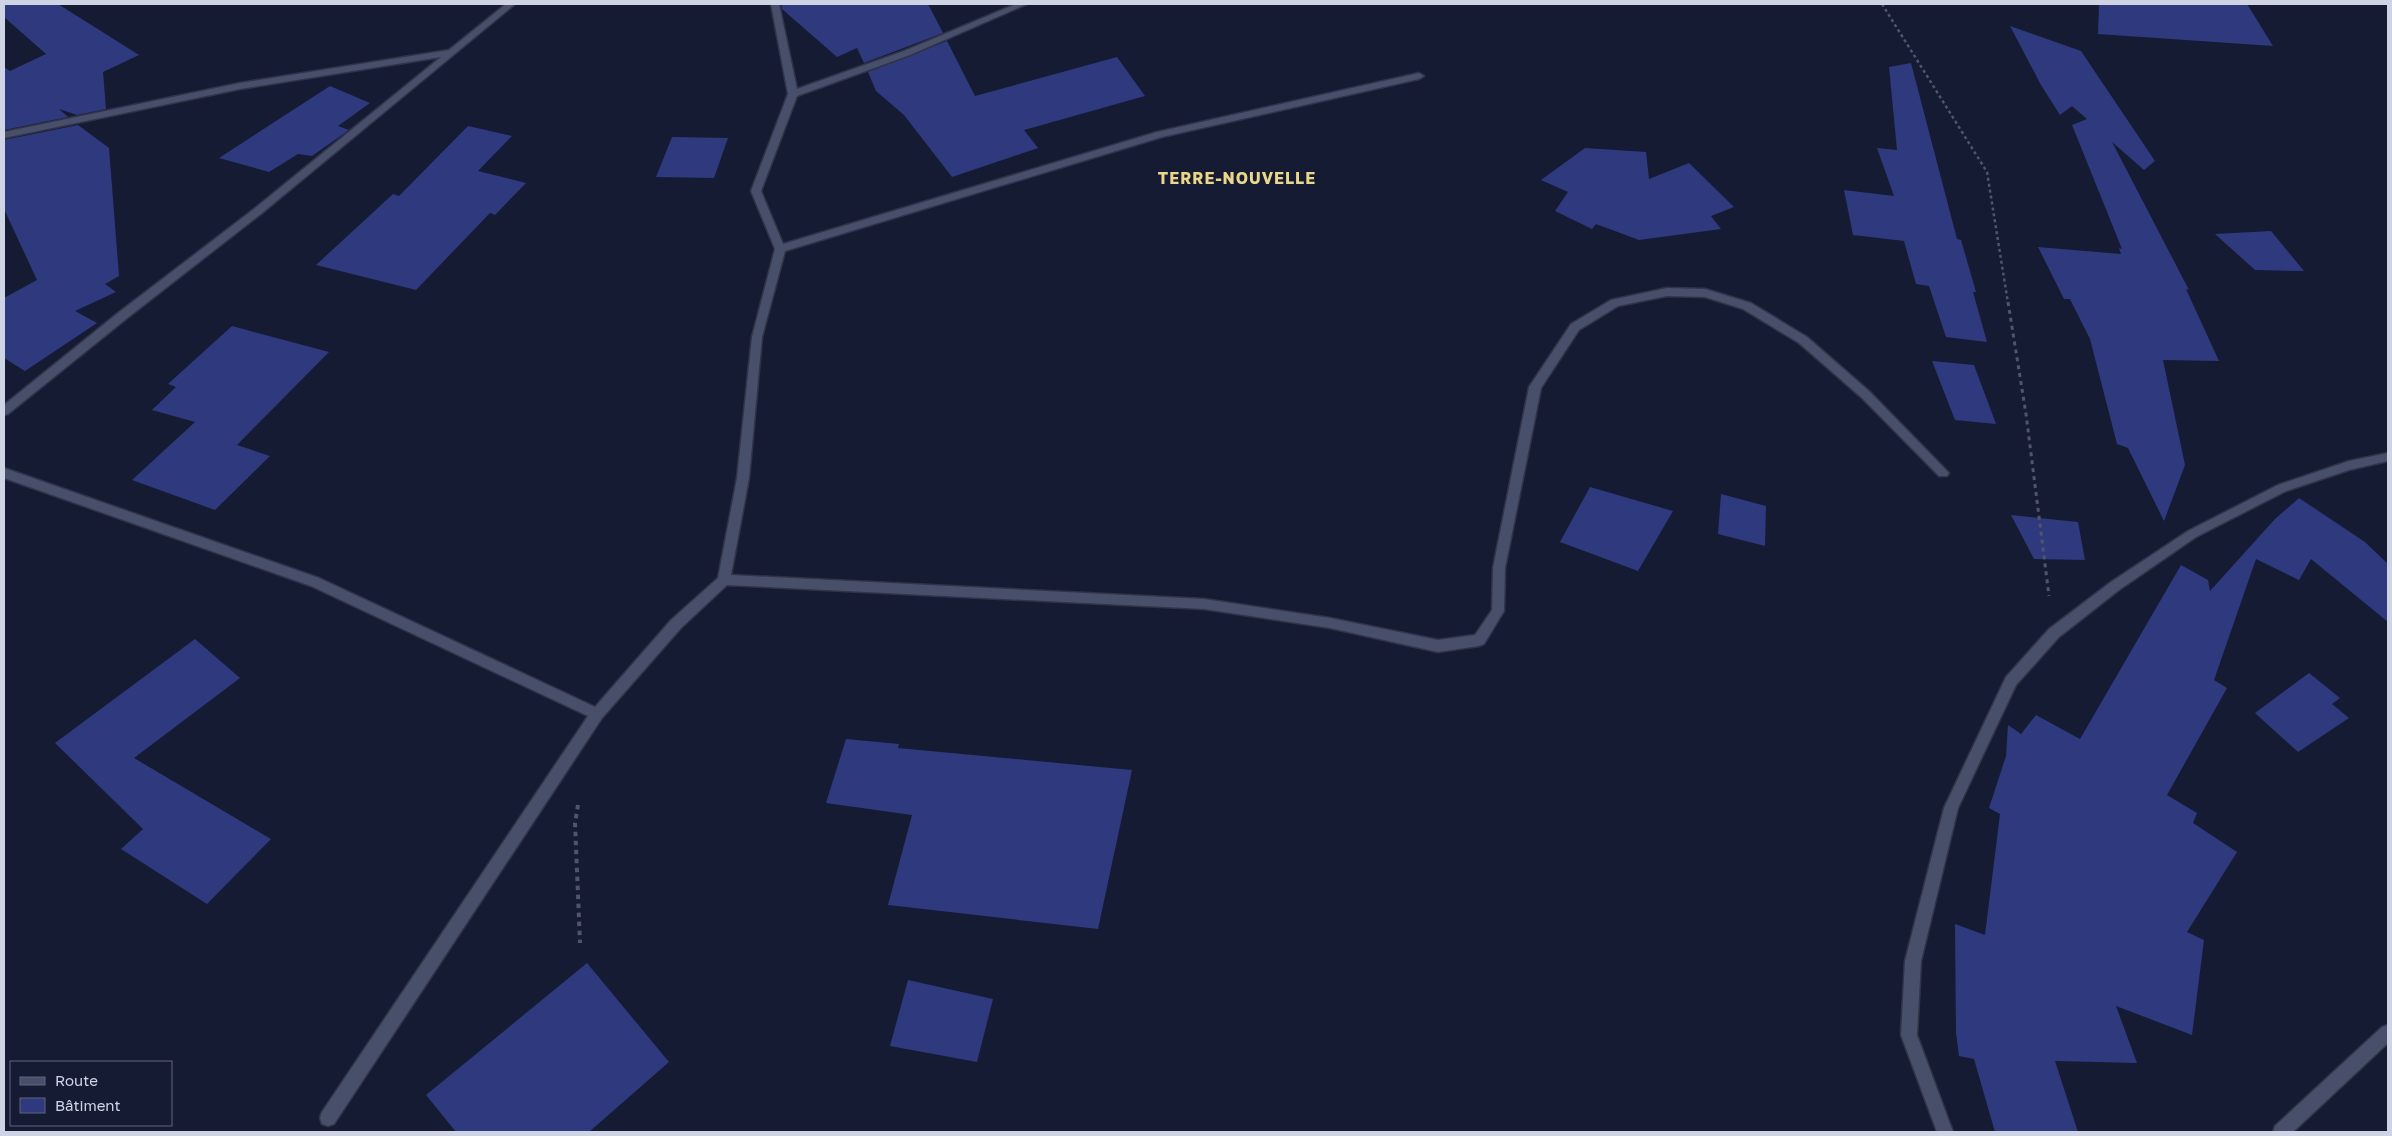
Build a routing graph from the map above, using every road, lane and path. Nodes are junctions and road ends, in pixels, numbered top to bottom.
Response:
1 (511, 4) edge
2 (775, 4) edge
3 (1023, 4) edge
4 (1882, 4) edge
5 (451, 52) junction
6 (1419, 76) dead end
7 (793, 94) junction
8 (4, 135) edge
9 (780, 249) junction
10 (4, 410) edge
11 (2388, 457) edge
12 (4, 473) edge
13 (1943, 473) dead end
14 (724, 580) junction
15 (2054, 633) junction
16 (597, 714) junction
17 (580, 796) dead end
18 (580, 942) dead end
19 (2388, 1032) edge
20 (328, 1118) dead end
21 (1945, 1132) edge
22 (2281, 1132) edge

1 - 5 street
2 - 7 street
3 - 7 street
4 - 15 path
5 - 8 street
5 - 10 street
6 - 9 street
7 - 9 street
9 - 14 street
11 - 15 street
12 - 16 street
13 - 14 street
14 - 16 street
15 - 21 street
16 - 20 street
17 - 18 path
19 - 22 street

